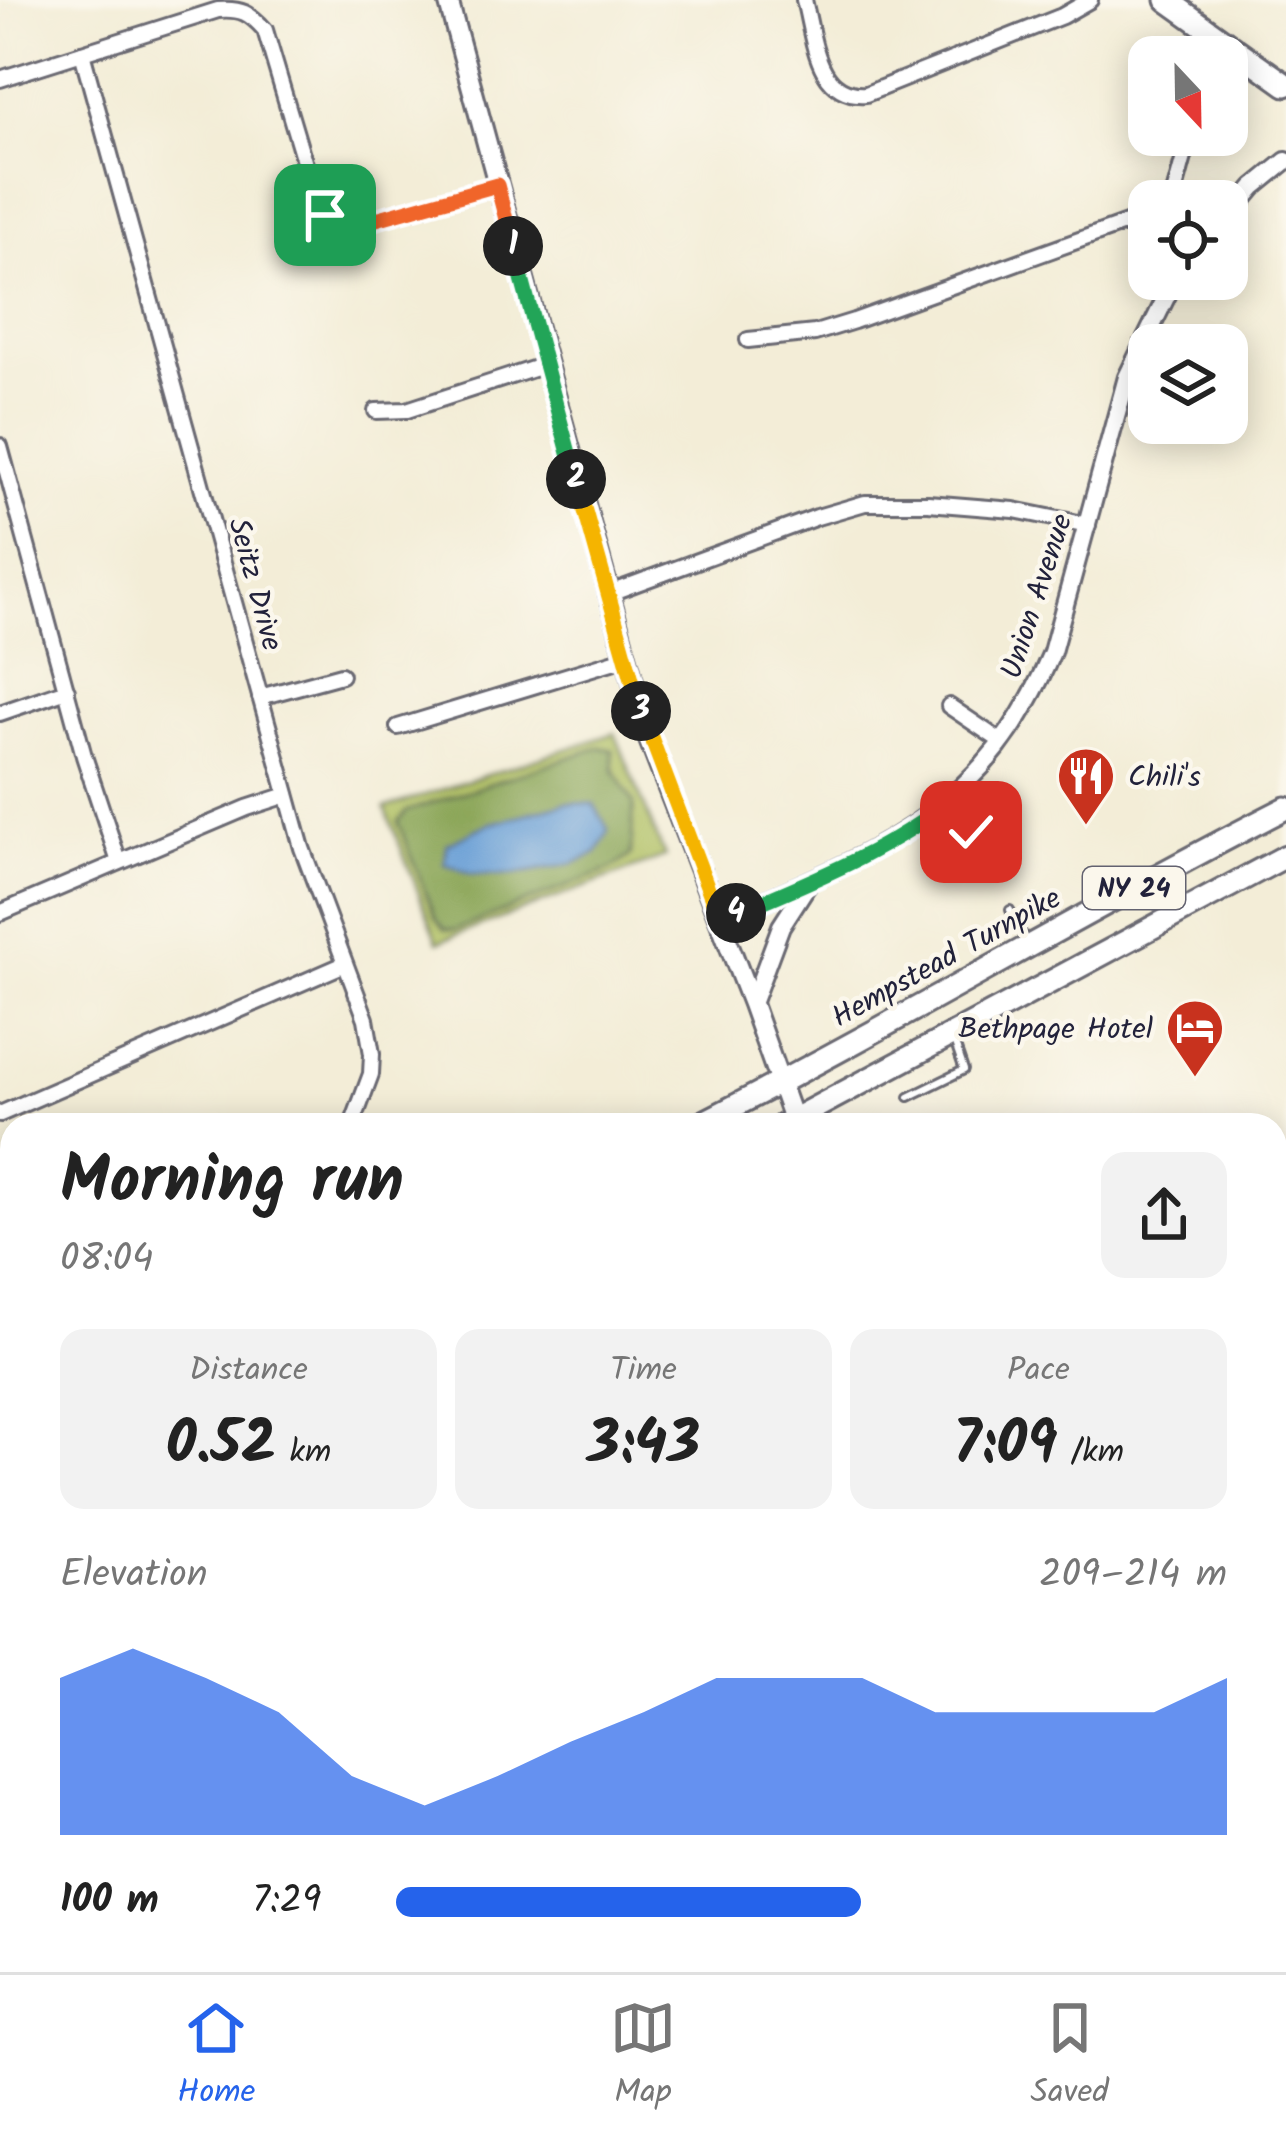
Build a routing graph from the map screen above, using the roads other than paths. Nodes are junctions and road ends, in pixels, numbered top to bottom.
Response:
1 (448, 0) edge
2 (804, 0) edge
3 (1090, 0) edge
4 (1167, 0) edge
5 (82, 53) junction
6 (0, 79) edge
7 (1286, 85) edge
8 (1286, 161) edge
9 (497, 185) junction
10 (1248, 194) edge
11 (1128, 223) edge
12 (1165, 300) edge
13 (748, 340) dead end
14 (545, 365) junction
15 (376, 411) dead end
16 (0, 446) edge
17 (1088, 525) junction
18 (607, 593) junction
19 (625, 658) junction
20 (341, 675) dead end
21 (67, 690) junction
22 (260, 697) junction
23 (949, 706) dead end
24 (0, 713) edge
25 (398, 727) dead end
26 (1002, 742) junction
27 (286, 796) junction
28 (950, 801) junction
29 (1286, 808) edge
30 (971, 832) dead end
31 (1286, 856) edge
32 (119, 862) junction
33 (809, 881) junction
34 (1010, 910) dead end
35 (0, 913) edge
36 (720, 920) junction
37 (1029, 946) junction
38 (345, 964) junction
39 (752, 1004) junction
40 (952, 1036) junction
41 (781, 1083) junction
42 (909, 1097) dead end
43 (2, 1113) edge
44 (356, 1113) edge
45 (722, 1113) edge
46 (788, 1113) edge
47 (809, 1113) edge

1 - 9 main road
2 - 3 street
4 - 7 main road
5 - 6 street
5 - 9 street
5 - 22 street, Seitz Drive
8 - 10 street
9 - 14 main road
11 - 13 street
12 - 17 street, Union Avenue
14 - 15 street
14 - 18 main road
16 - 21 street
17 - 18 street
17 - 26 street, Union Avenue
18 - 19 main road
19 - 25 street
19 - 36 main road
20 - 22 street
21 - 24 street
21 - 32 street
22 - 27 street, Seitz Drive
23 - 26 street
26 - 28 street, Union Avenue
27 - 32 street
27 - 38 street, Seitz Drive
28 - 30 lane
28 - 33 street, Union Avenue
29 - 37 main road, Hempstead Turnpike / NY 24
31 - 40 main road, NY 24
32 - 35 street
33 - 36 street, Union Avenue
33 - 39 street
34 - 37 lane
36 - 39 main road
37 - 41 main road, Hempstead Turnpike / NY 24
38 - 43 street
38 - 44 street, Seitz Drive
39 - 41 main road
40 - 42 lane
40 - 47 main road, NY 24
41 - 45 main road, Hempstead Turnpike / NY 24
41 - 46 main road

